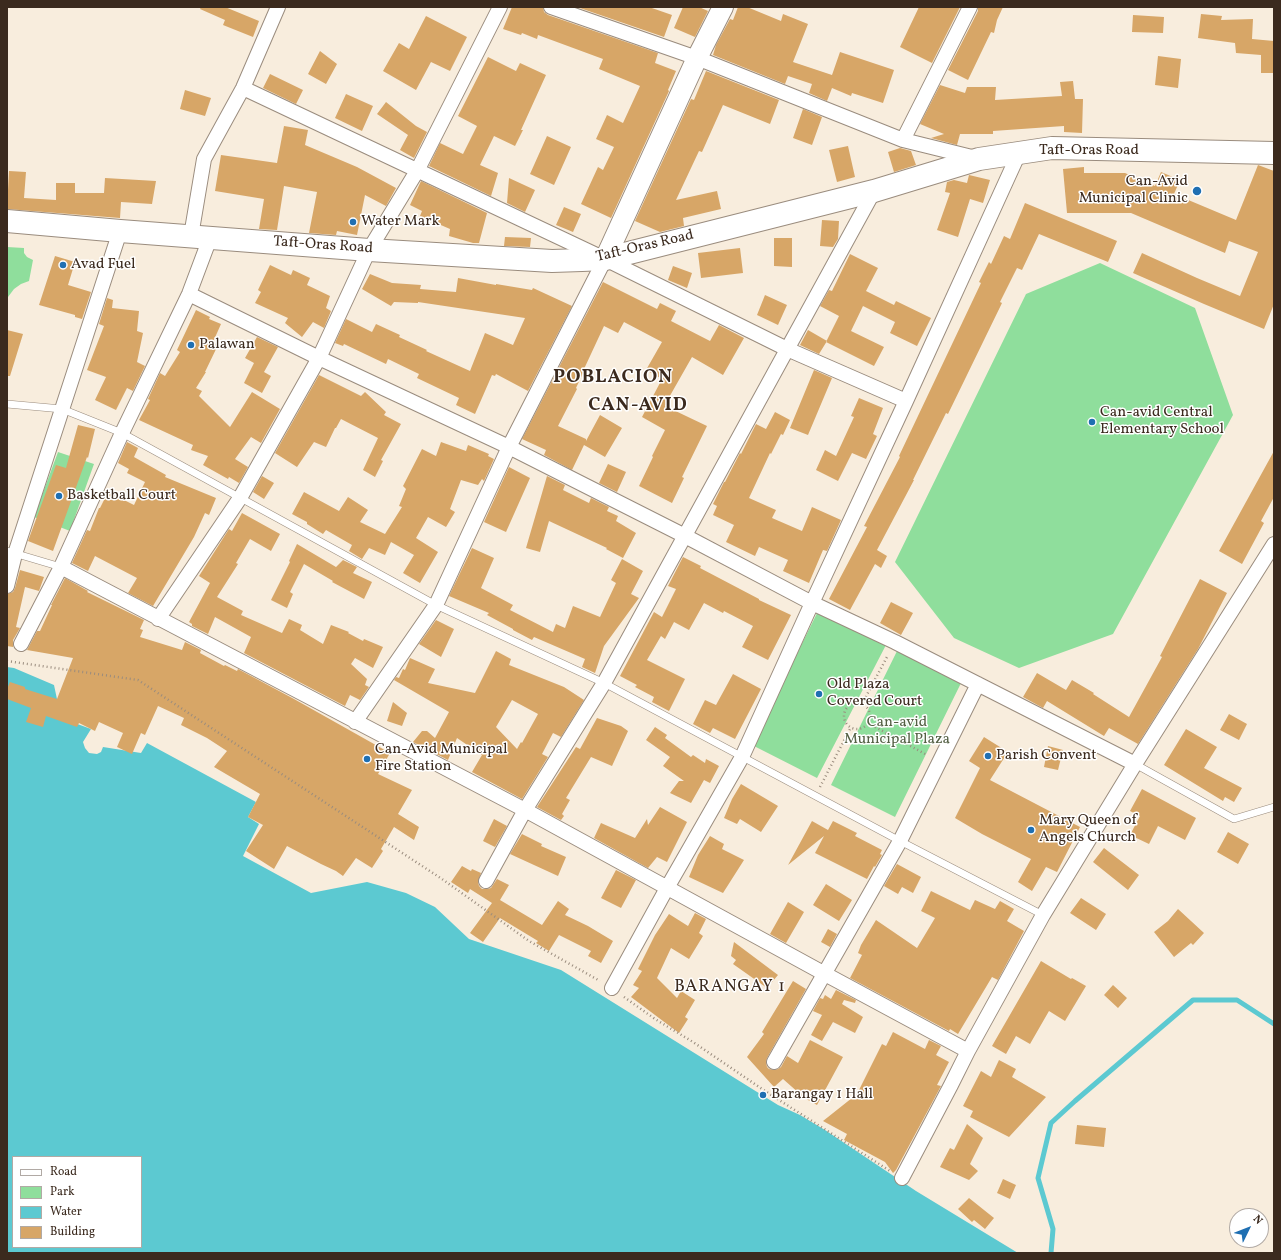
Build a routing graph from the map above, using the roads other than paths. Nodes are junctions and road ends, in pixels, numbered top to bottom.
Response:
1 (278, 7) edge
2 (500, 7) edge
3 (551, 7) edge
4 (723, 7) edge
5 (970, 7) edge
6 (697, 58) junction
7 (243, 88) junction
8 (903, 140) junction
9 (1019, 153) junction
10 (1274, 153) edge
11 (979, 159) junction
12 (417, 171) junction
13 (874, 191) junction
14 (7, 221) edge
15 (120, 232) junction
16 (200, 237) junction
17 (369, 250) junction
18 (605, 259) junction
19 (189, 294) junction
20 (787, 349) junction
21 (319, 358) junction
22 (906, 401) junction
23 (7, 404) edge
24 (62, 409) junction
25 (122, 433) junction
26 (509, 447) junction
27 (240, 498) junction
28 (685, 536) junction
29 (1274, 544) edge
30 (11, 553) edge
31 (61, 567) junction
32 (7, 586) edge
33 (812, 603) junction
34 (436, 605) junction
35 (158, 619) junction
36 (21, 644) dead end
37 (604, 683) junction
38 (978, 684) junction
39 (355, 722) junction
40 (742, 757) junction
41 (1135, 764) junction
42 (1274, 807) edge
43 (525, 810) junction
44 (900, 841) junction
45 (486, 881) dead end
46 (667, 888) junction
47 (1043, 915) junction
48 (825, 974) junction
49 (612, 988) road end
50 (968, 1051) junction
51 (774, 1062) dead end
52 (902, 1178) road end

1 - 7 street
2 - 12 street
3 - 6 street
4 - 6 street
5 - 8 street
6 - 8 street
6 - 18 street
7 - 12 street
7 - 16 street
8 - 11 street
9 - 10 main road, Taft-Oras Road
9 - 11 main road, Taft-Oras Road
9 - 22 street
11 - 13 main road, Taft-Oras Road
12 - 17 street
12 - 18 street
13 - 18 main road, Taft-Oras Road
13 - 20 street
14 - 15 main road, Taft-Oras Road
15 - 16 main road, Taft-Oras Road
15 - 24 street
16 - 17 main road, Taft-Oras Road
16 - 19 street
17 - 18 main road, Taft-Oras Road
17 - 21 street
18 - 20 street
18 - 26 street
19 - 21 street
19 - 25 street
20 - 22 street
20 - 28 street
21 - 26 street
21 - 27 street
22 - 33 street
23 - 24 lane
24 - 25 lane
24 - 30 street
25 - 27 lane
25 - 31 street
26 - 28 street
26 - 34 street
27 - 34 lane
27 - 35 street
28 - 33 street
28 - 37 street
29 - 41 street
30 - 31 lane
30 - 32 street
31 - 35 street
31 - 36 street
33 - 38 street
33 - 40 street
34 - 37 lane
34 - 39 street
35 - 39 street
37 - 40 lane
37 - 43 street
38 - 41 street
38 - 44 street
39 - 43 street
40 - 44 lane
40 - 46 street
41 - 42 lane
41 - 47 street
43 - 45 street
43 - 46 street
44 - 47 lane
44 - 48 street
46 - 48 street
46 - 49 street
47 - 50 street
48 - 50 street
48 - 51 street
50 - 52 street

